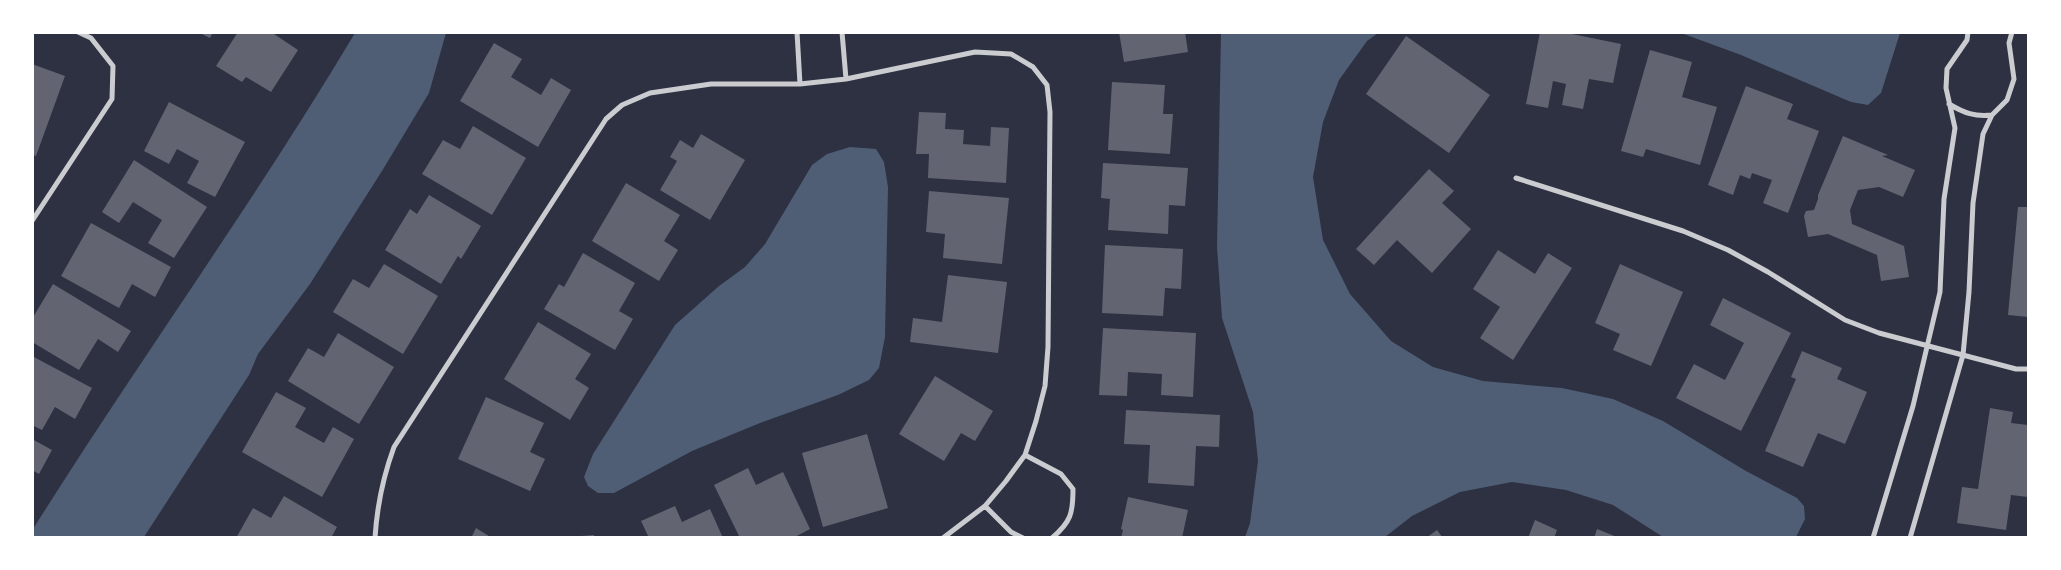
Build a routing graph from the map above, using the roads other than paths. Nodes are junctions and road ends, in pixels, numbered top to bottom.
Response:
1 (78, 32) edge
2 (797, 32) edge
3 (842, 32) edge
4 (1968, 32) edge
5 (2012, 32) edge
6 (846, 79) junction
7 (800, 84) junction
8 (1949, 104) junction
9 (1992, 115) junction
10 (1516, 178) dead end
11 (32, 221) edge
12 (1928, 345) junction
13 (1962, 355) junction
14 (2028, 369) edge
15 (1025, 455) junction
16 (985, 506) junction
17 (375, 538) edge
18 (943, 538) edge
19 (1023, 538) edge
20 (1052, 538) edge
21 (1873, 538) edge
22 (1910, 538) edge

1 - 11 street
2 - 7 street
3 - 6 street
4 - 8 street
5 - 9 street
6 - 7 street
6 - 15 street
7 - 17 street
8 - 9 street
8 - 12 street
9 - 13 street
10 - 12 street
12 - 13 street
12 - 21 street
13 - 14 street
13 - 22 street
15 - 16 street
15 - 20 street
16 - 18 street
16 - 19 street

